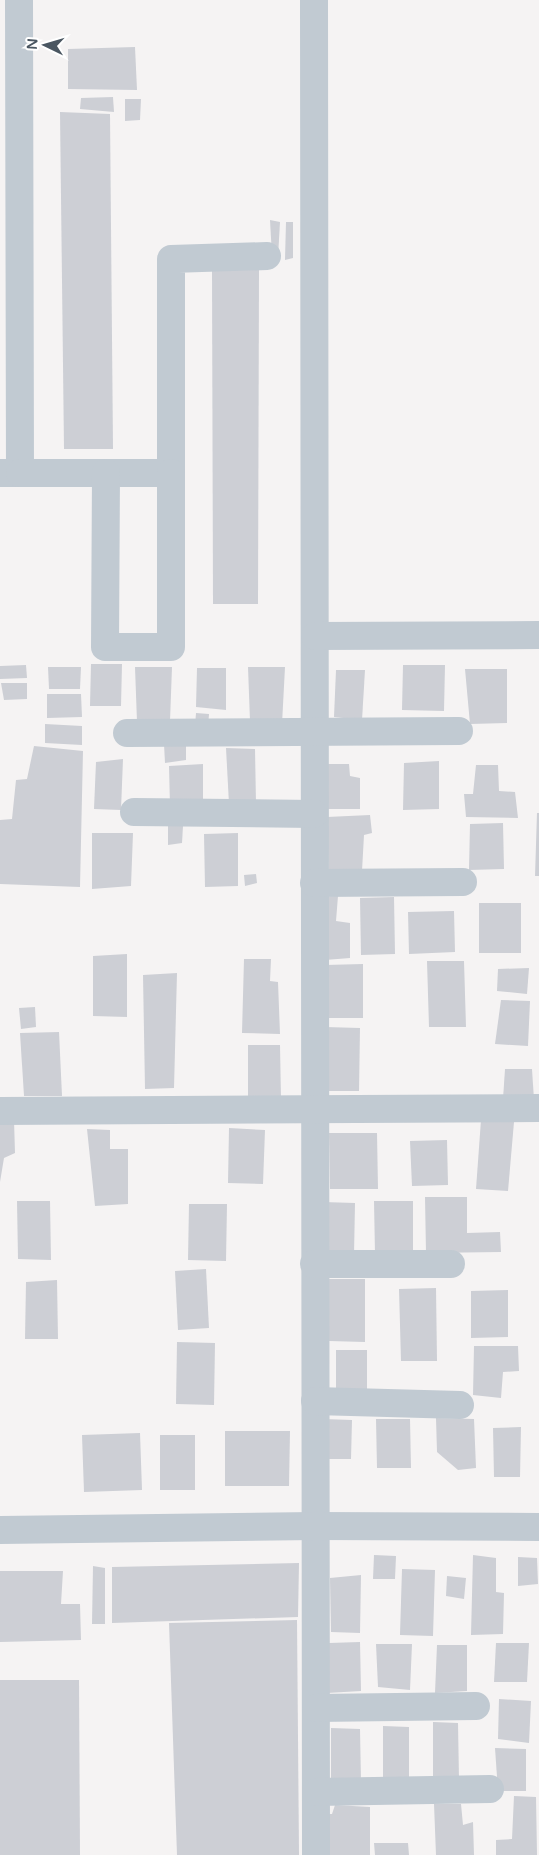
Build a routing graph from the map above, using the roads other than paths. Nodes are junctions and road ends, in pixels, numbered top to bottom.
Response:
1 (18, 0) edge
2 (314, 0) edge
3 (267, 256) dead end
4 (10, 473) edge
5 (106, 473) junction
6 (171, 473) junction
7 (539, 635) edge
8 (314, 636) junction
9 (314, 731) junction
10 (460, 731) dead end
11 (127, 733) dead end
12 (134, 812) dead end
13 (314, 814) junction
14 (463, 882) dead end
15 (314, 883) junction
16 (314, 1108) junction
17 (539, 1108) edge
18 (0, 1112) edge
19 (314, 1264) junction
20 (452, 1264) dead end
21 (315, 1401) junction
22 (460, 1405) dead end
23 (315, 1526) junction
24 (539, 1527) edge
25 (0, 1530) edge
26 (476, 1706) dead end
27 (316, 1708) junction
28 (490, 1789) dead end
29 (316, 1792) junction
30 (316, 1855) edge

1 - 4 street
2 - 8 street
3 - 6 street
4 - 5 street
5 - 6 street
5 - 6 street
7 - 8 street
8 - 9 street
9 - 10 street
9 - 11 street
9 - 13 street
12 - 13 street
13 - 15 street
14 - 15 street
15 - 16 street
16 - 17 street
16 - 18 street
16 - 19 street
19 - 20 street
19 - 21 street
21 - 22 street
21 - 23 street
23 - 24 street
23 - 25 street
23 - 27 street
26 - 27 street
27 - 29 street
28 - 29 street
29 - 30 street

